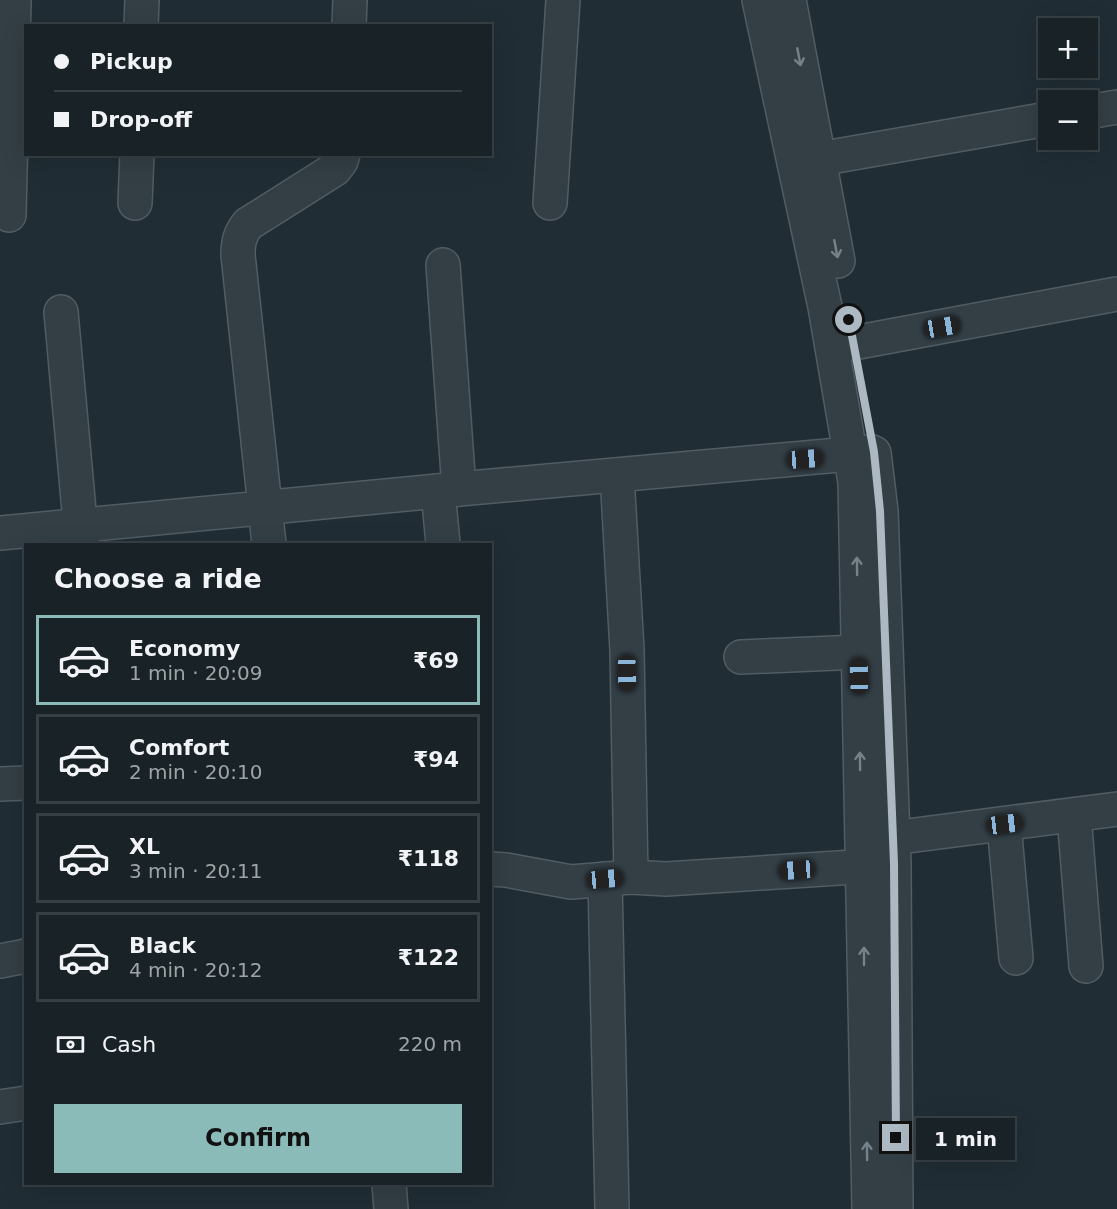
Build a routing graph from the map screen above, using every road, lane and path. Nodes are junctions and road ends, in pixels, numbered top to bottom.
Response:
1 (14, 0) edge
2 (142, 0) edge
3 (350, 0) edge
4 (563, 0) edge
5 (759, 0) edge
6 (789, 0) edge
7 (141, 24) edge
8 (349, 24) edge
9 (19, 92) edge
10 (1117, 106) edge
11 (1098, 110) edge
12 (1038, 121) edge
13 (137, 156) edge
14 (342, 156) edge
15 (819, 159) junction
16 (135, 202) dead end
17 (550, 203) dead end
18 (9, 215) dead end
19 (443, 265) dead end
20 (1117, 294) edge
21 (61, 312) dead end
22 (853, 343) junction
23 (863, 453) junction
24 (617, 475) junction
25 (449, 490) junction
26 (264, 507) junction
27 (0, 533) edge
28 (81, 534) edge
29 (269, 543) edge
30 (443, 543) edge
31 (859, 652) junction
32 (741, 657) dead end
33 (24, 783) edge
34 (0, 784) edge
35 (1117, 809) edge
36 (1074, 815) junction
37 (1005, 824) junction
38 (883, 856) junction
39 (492, 869) edge
40 (618, 878) junction
41 (24, 956) edge
42 (1016, 958) dead end
43 (0, 961) edge
44 (1086, 966) dead end
45 (24, 1103) edge
46 (0, 1107) edge
47 (389, 1185) edge
48 (391, 1209) edge
49 (612, 1209) edge
50 (869, 1209) edge
51 (896, 1209) edge

1 - 9 street
2 - 7 street
3 - 8 street
4 - 17 street
5 - 23 street
6 -> 15 street
9 - 18 street
10 - 11 street
12 - 15 street
13 - 16 street
14 - 26 street
15 -> 22 street
19 - 25 street
20 - 22 street
21 - 28 street
22 - 23 street
23 - 24 street
31 -> 23 street
23 - 38 street
24 - 25 street
24 - 40 street
25 - 26 street
25 - 30 street
26 - 28 street
26 - 29 street
27 - 28 street
31 - 32 street
38 -> 31 street
33 - 34 street
35 - 36 street
36 - 37 street
36 - 44 street
37 - 38 street
37 - 42 street
38 - 40 street
50 -> 38 street
38 - 51 street
39 - 40 street
40 - 49 street
41 - 43 street
45 - 46 street
47 - 48 street

